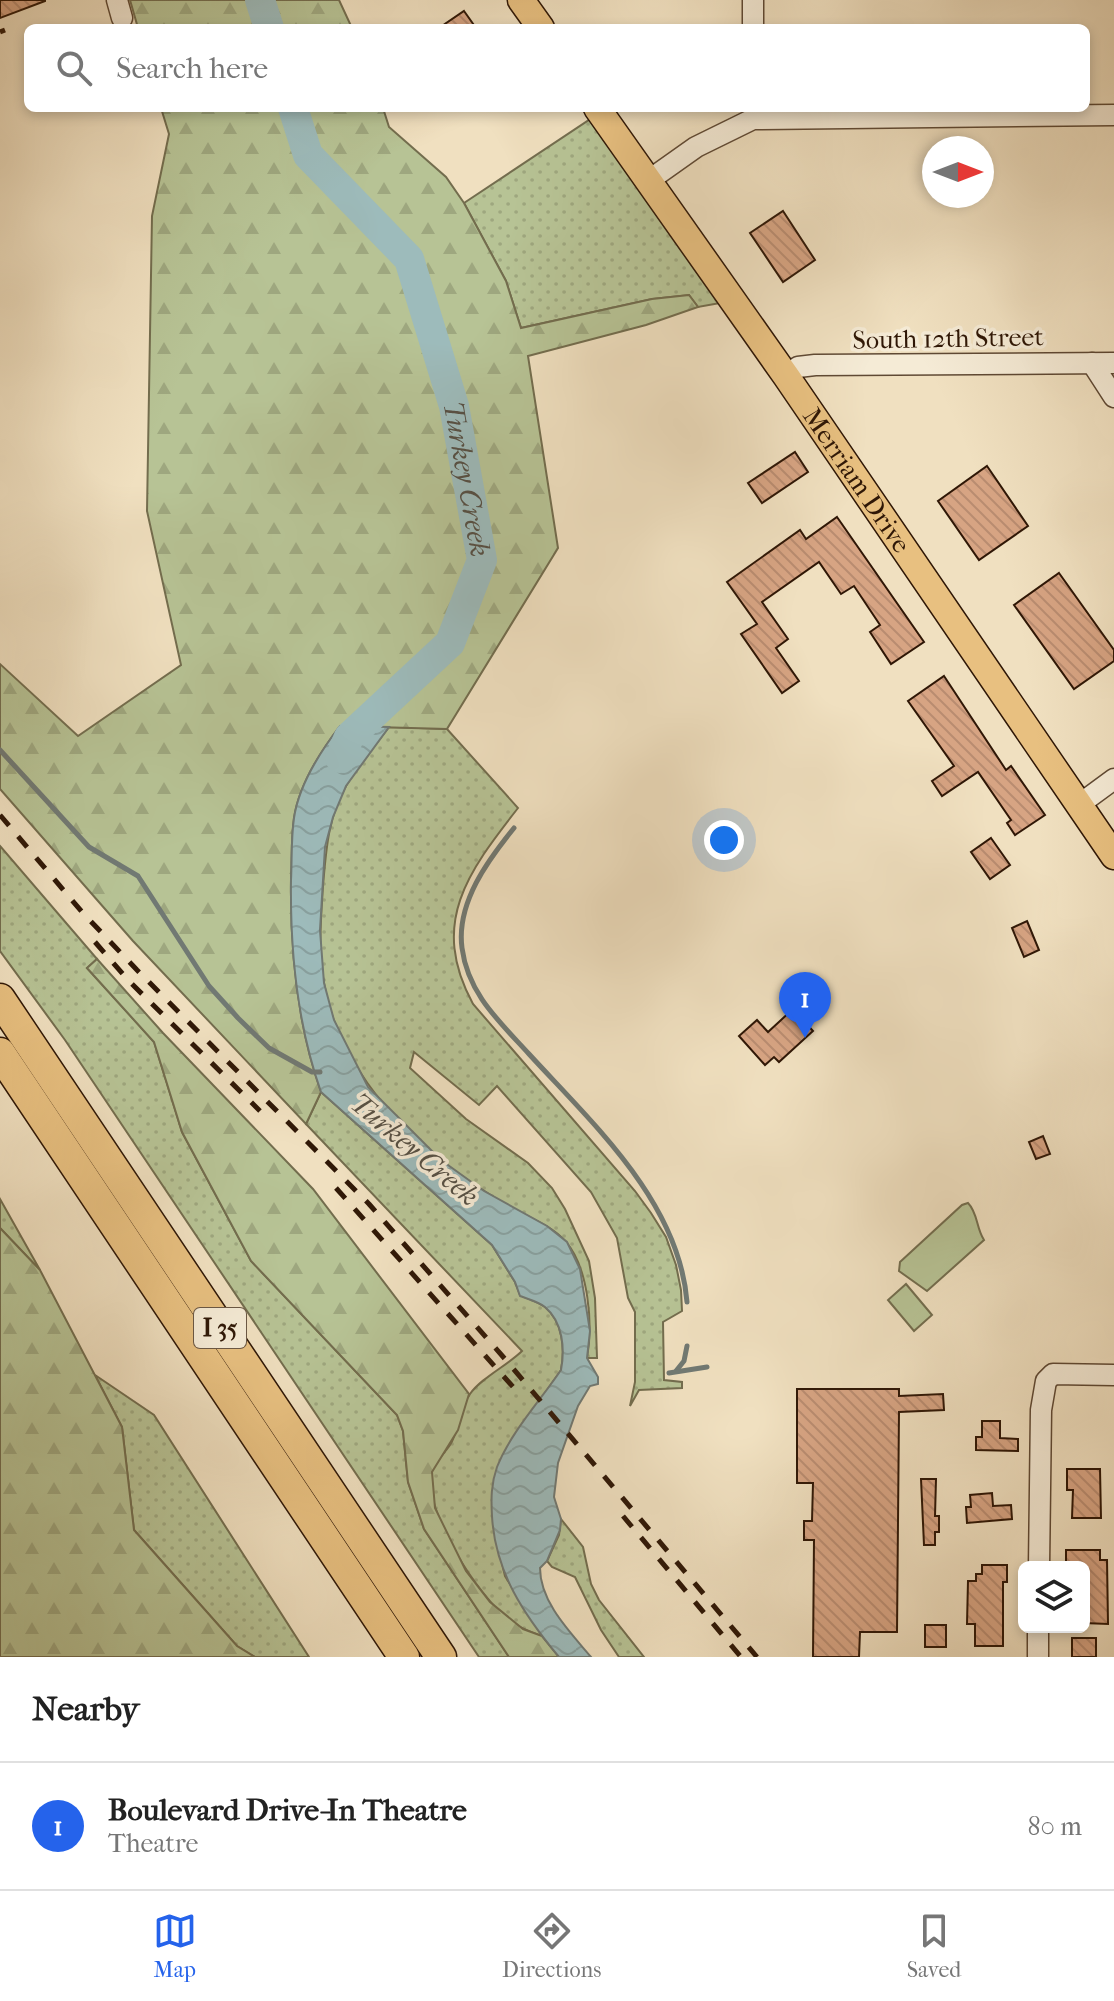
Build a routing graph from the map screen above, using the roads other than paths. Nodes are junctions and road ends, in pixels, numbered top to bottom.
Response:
1 (521, 0) edge
2 (753, 0) edge
3 (538, 24) edge
4 (753, 24) edge
5 (600, 112) edge
6 (753, 114) edge
7 (1114, 115) edge
8 (648, 181) junction
9 (1092, 363) junction
10 (1114, 363) edge
11 (786, 376) junction
12 (1114, 397) edge
13 (1114, 779) edge
14 (1080, 804) junction
15 (1114, 856) edge
16 (0, 999) edge
17 (0, 1053) edge
18 (1114, 1375) edge
19 (1039, 1561) edge
20 (1038, 1633) edge
21 (404, 1657) edge
22 (441, 1657) edge
23 (1038, 1657) edge

1 - 3 main road
2 - 4 street
5 - 8 main road, Merriam Drive
6 - 7 street
6 - 8 street
8 - 11 main road, Merriam Drive
9 - 10 street, South 12th Street
9 - 11 street, South 12th Street
9 - 12 street
11 - 14 main road, Merriam Drive
13 - 14 street
14 - 15 main road, Merriam Drive
16 - 22 highway, I 35
17 - 21 highway, I 35
18 - 19 street
20 - 23 street

